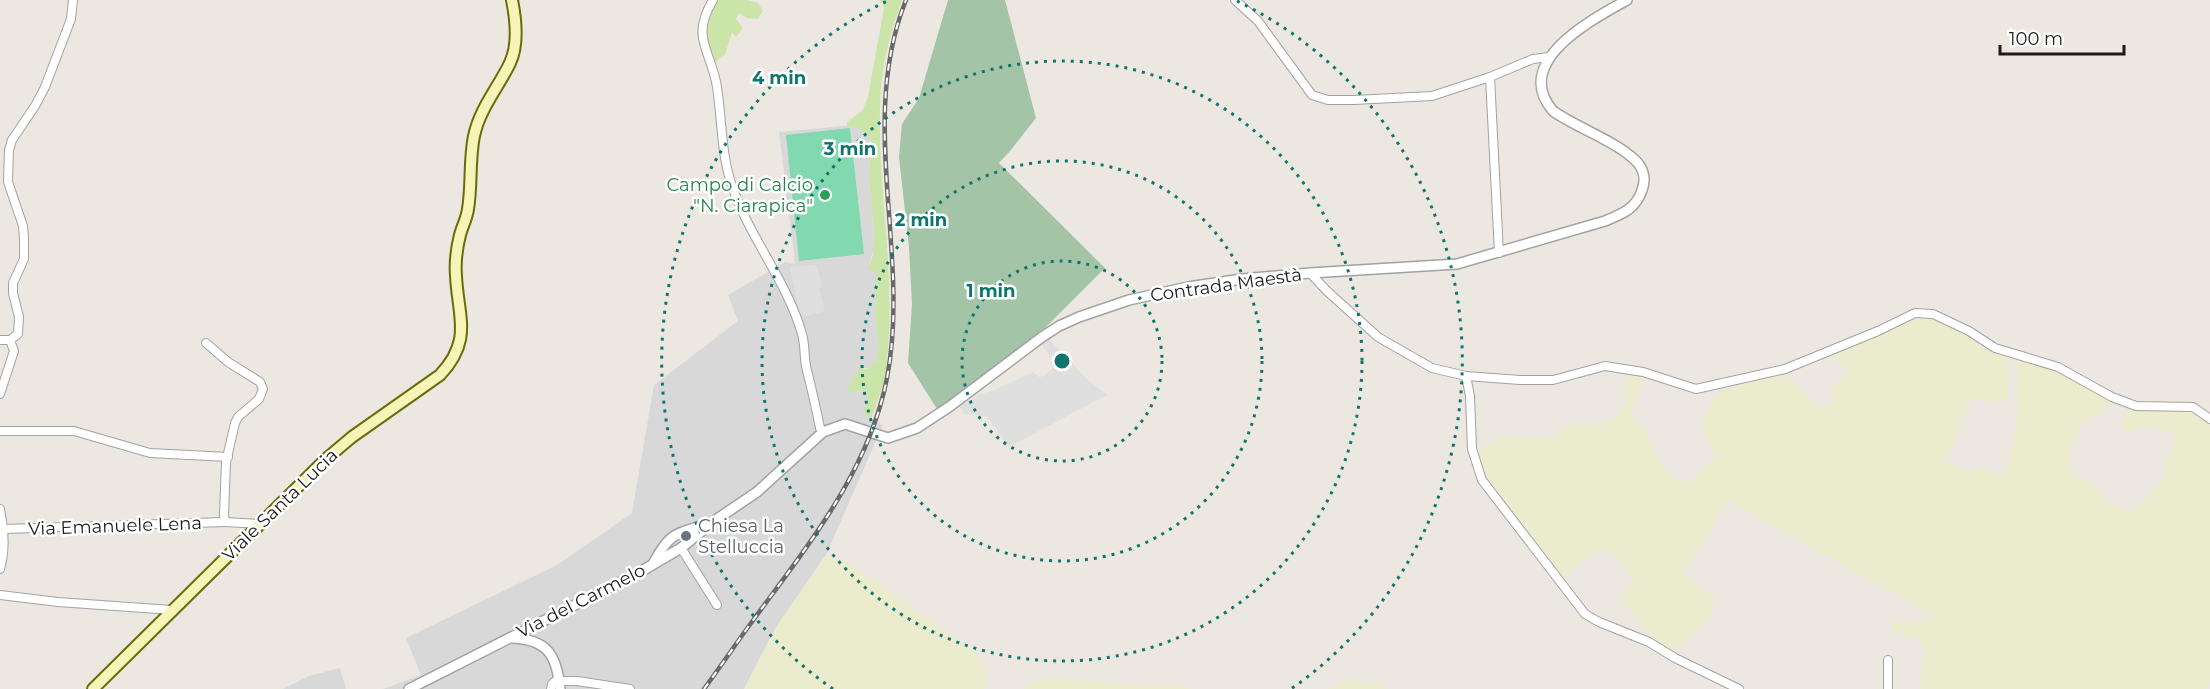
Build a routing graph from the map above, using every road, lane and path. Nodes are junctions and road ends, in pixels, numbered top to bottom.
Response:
1 (73, 0) edge
2 (512, 0) edge
3 (713, 0) edge
4 (1235, 0) edge
5 (1627, 0) edge
6 (1549, 57) junction
7 (1490, 77) junction
8 (1498, 253) junction
9 (1310, 273) junction
10 (0, 340) edge
11 (10, 340) junction
12 (206, 343) dead end
13 (1466, 376) junction
14 (0, 394) edge
15 (2210, 419) edge
16 (0, 431) edge
17 (823, 432) junction
18 (879, 435) joint
19 (228, 457) junction
20 (0, 509) edge
21 (714, 521) junction
22 (225, 522) junction
23 (259, 524) junction
24 (4, 530) junction
25 (681, 548) junction
26 (653, 565) junction
27 (0, 569) edge
28 (0, 595) edge
29 (717, 605) dead end
30 (172, 610) junction
31 (544, 621) junction
32 (508, 638) junction
33 (539, 642) junction
34 (1888, 660) dead end
35 (560, 682) edge
36 (93, 689) edge
37 (409, 689) edge
38 (551, 689) edge
39 (630, 689) edge
40 (1739, 689) edge
41 (1888, 689) edge

1 - 11 street
2 - 23 main road, Viale Santa Lucia
3 - 17 street
4 - 7 street
5 - 6 street
6 - 7 street
6 - 8 street, Contrada Maestà
7 - 8 street
8 - 9 street, Contrada Maestà
9 - 13 street
9 - 18 street, Contrada Maestà
10 - 11 street
11 - 14 street
12 - 19 street
13 - 15 street
13 - 40 street
16 - 19 street
17 - 18 street, Via del Carmelo
17 - 21 street, Via del Carmelo
19 - 22 street
20 - 24 street
21 - 25 street, Via del Carmelo
21 - 26 street, Via del Carmelo
22 - 23 street, Via Emanuele Lena
22 - 24 street, Via Emanuele Lena
23 - 30 main road, Viale Santa Lucia
24 - 27 street
25 - 26 street, Via del Carmelo
25 - 29 street
26 - 31 street, Via del Carmelo
28 - 30 street
30 - 36 main road, Viale Santa Lucia
31 - 32 street, Via del Carmelo
31 - 33 street
32 - 33 street
32 - 37 street, Via del Carmelo
33 - 35 street
34 - 41 street
35 - 38 street
35 - 39 street

